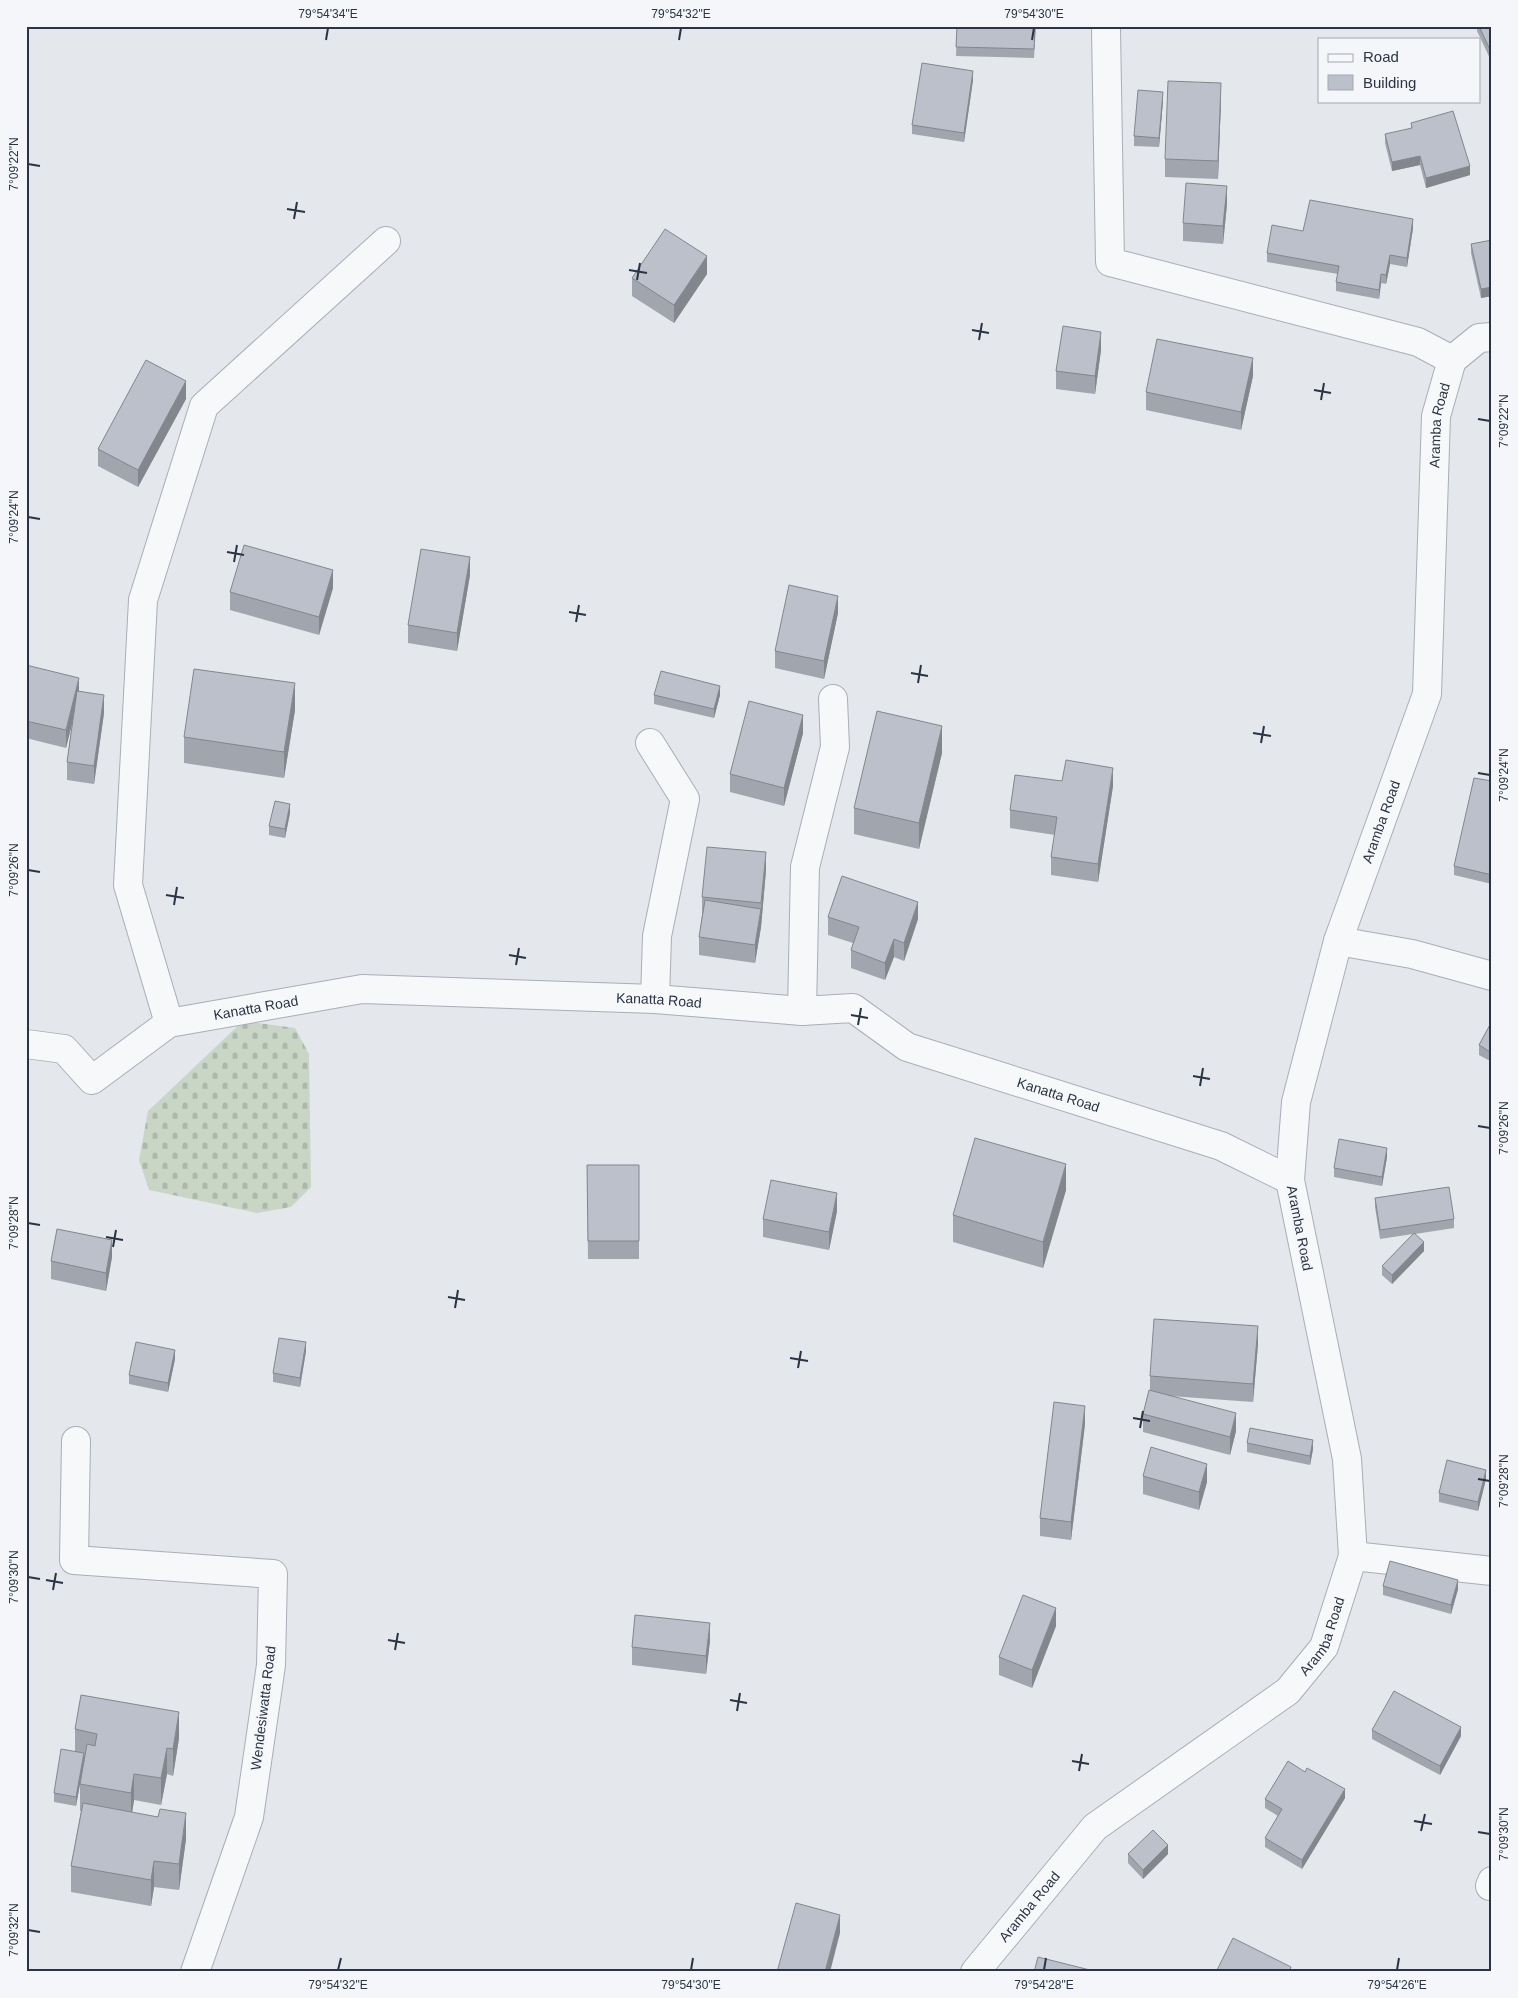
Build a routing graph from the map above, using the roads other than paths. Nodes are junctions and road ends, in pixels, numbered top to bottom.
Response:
1 (1106, 29) dead end
2 (386, 241) dead end
3 (1492, 337) edge
4 (1452, 360) junction
5 (833, 699) dead end
6 (650, 743) dead end
7 (1338, 941) junction
8 (1492, 976) edge
9 (654, 999) junction
10 (802, 1011) junction
11 (169, 1023) junction
12 (26, 1044) edge
13 (1290, 1180) junction
14 (76, 1440) dead end
15 (1353, 1556) junction
16 (1492, 1571) edge
17 (195, 1972) edge
18 (974, 1972) edge

1 - 4 street
2 - 11 street
3 - 4 street
4 - 7 street, Aramba Road
5 - 10 street
6 - 9 street
7 - 8 street
7 - 13 street, Aramba Road
9 - 10 street, Kanatta Road
9 - 11 street, Kanatta Road
10 - 13 street, Kanatta Road
11 - 12 street, Kanatta Road
13 - 15 street, Aramba Road
14 - 17 street, Wendesiwatta Road
15 - 16 street
15 - 18 street, Aramba Road

